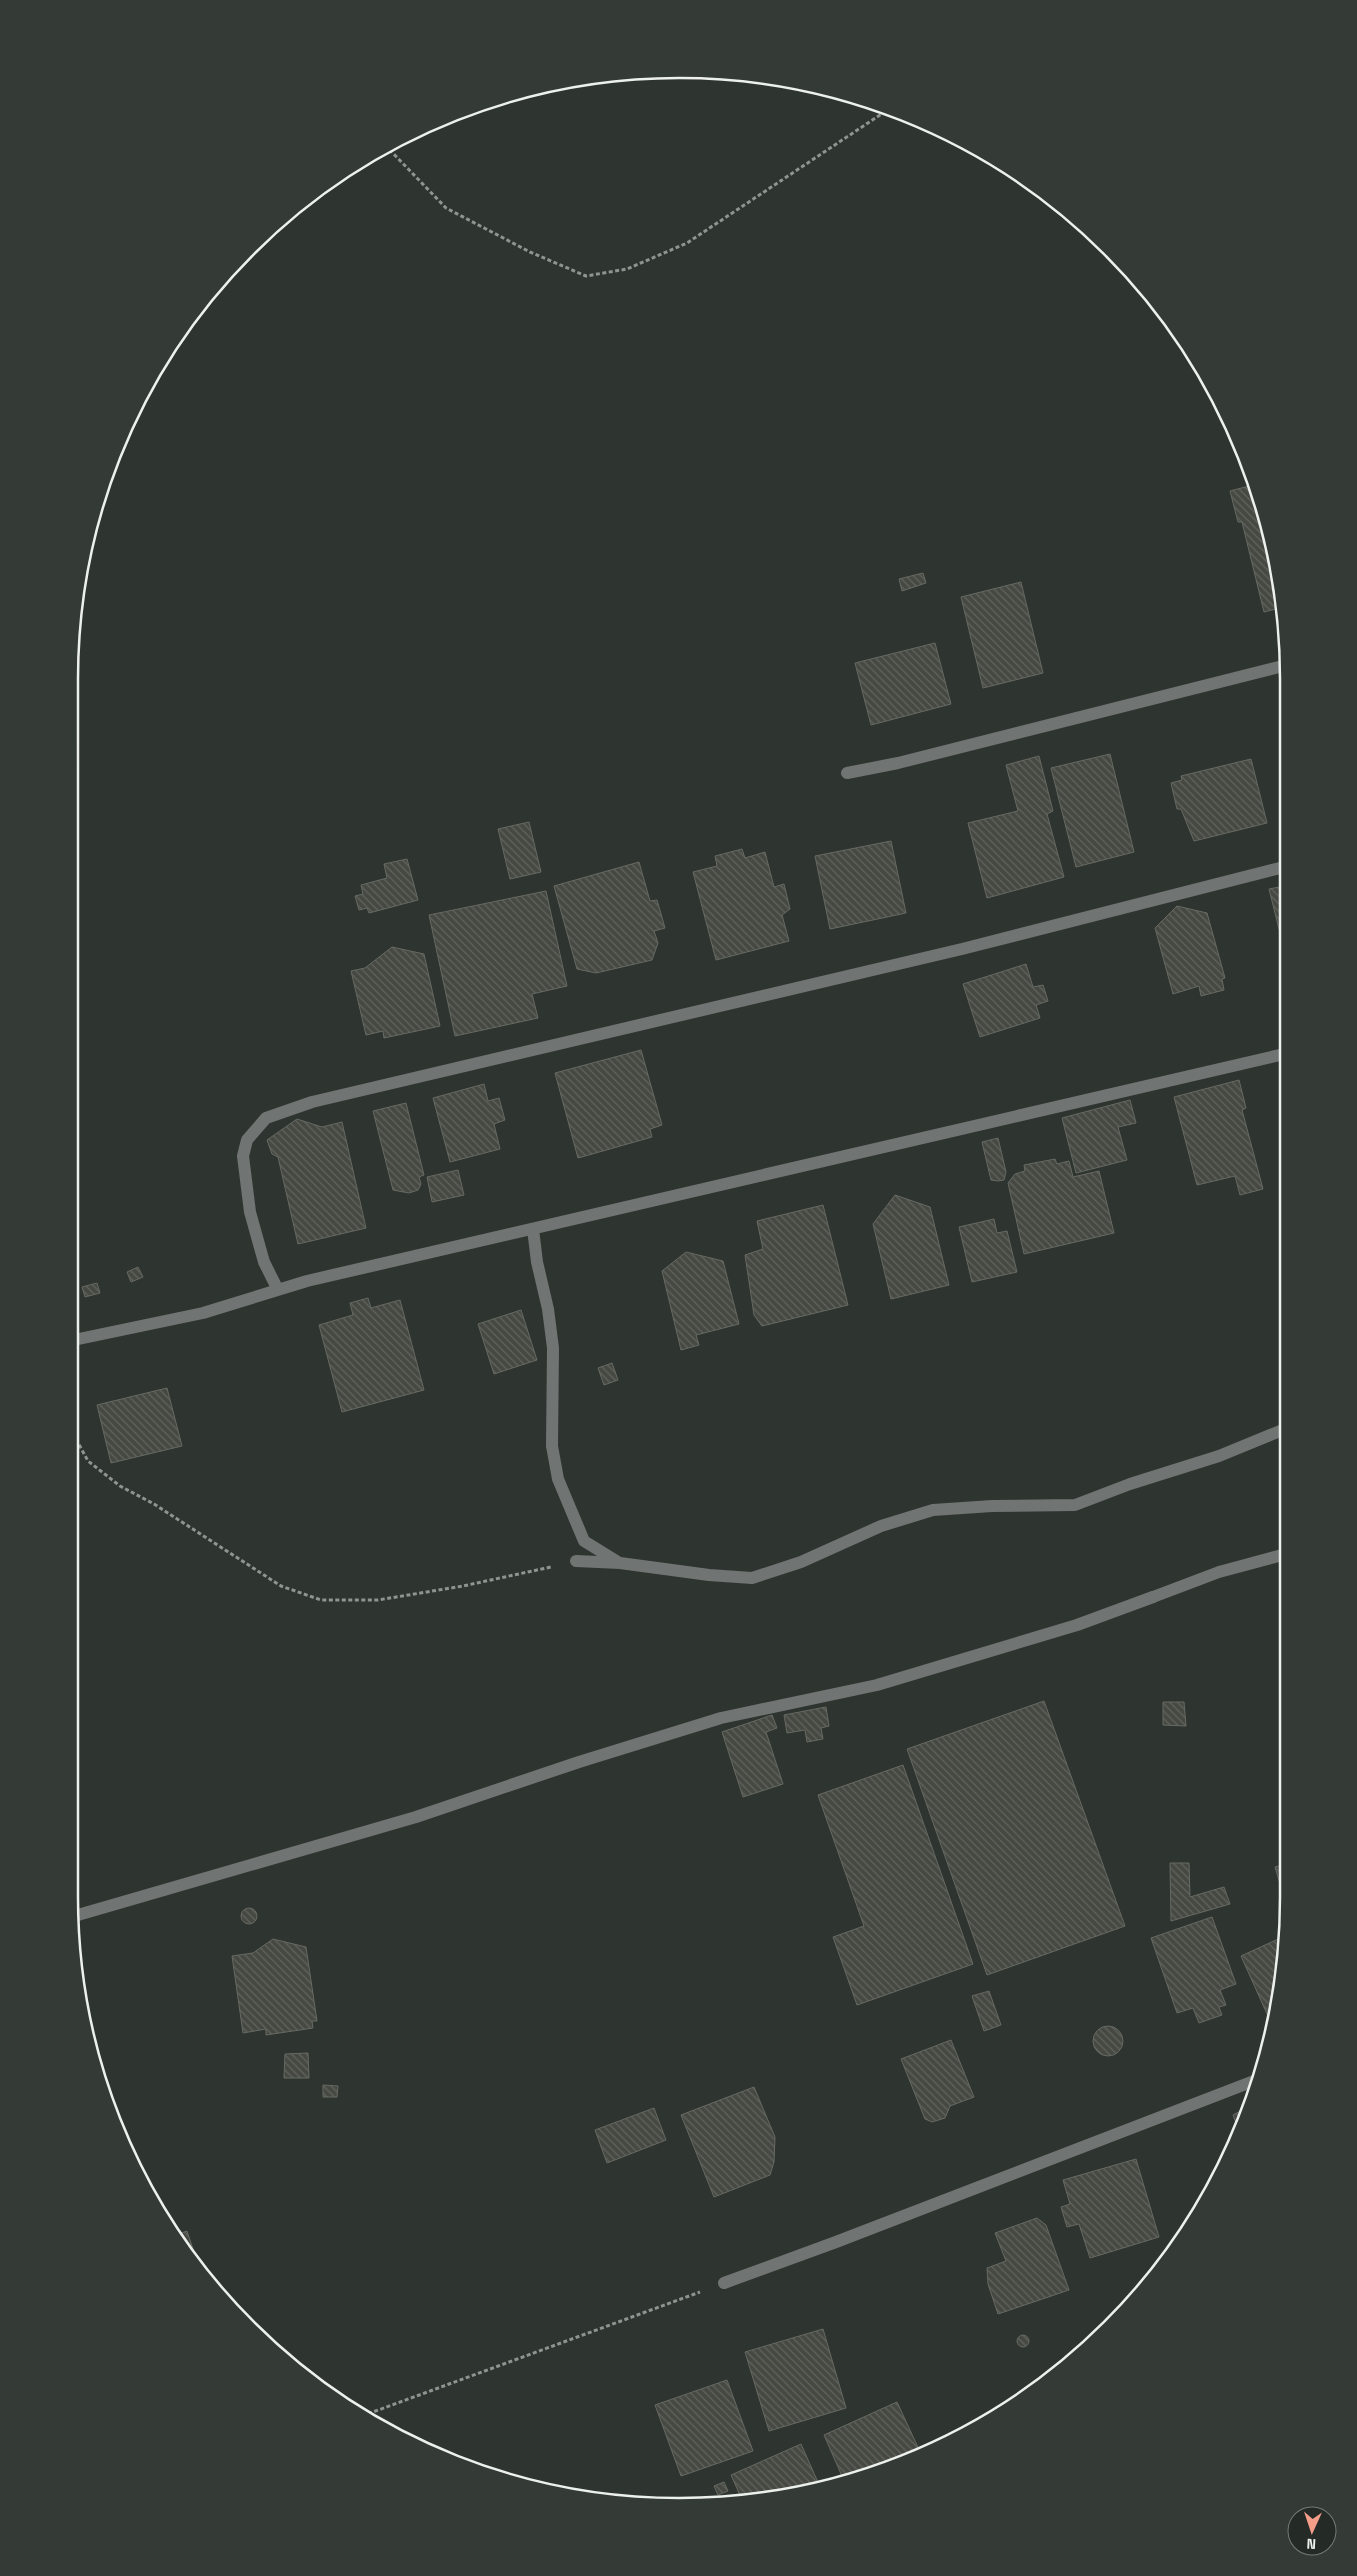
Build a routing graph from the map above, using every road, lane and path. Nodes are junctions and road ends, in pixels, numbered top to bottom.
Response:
1 (883, 113) edge
2 (391, 151) edge
3 (1279, 667) edge
4 (847, 773) dead end
5 (1280, 868) edge
6 (1280, 1055) edge
7 (533, 1229) junction
8 (278, 1290) junction
9 (78, 1339) edge
10 (1280, 1431) edge
11 (78, 1443) edge
12 (1280, 1556) edge
13 (576, 1561) joint
14 (620, 1563) junction
15 (78, 1915) edge
16 (1251, 2082) edge
17 (724, 2283) joint
18 (370, 2413) edge

1 - 2 path
3 - 4 street
5 - 8 street
6 - 7 street
7 - 8 street
7 - 14 street
8 - 9 street
10 - 14 street
11 - 13 path
12 - 15 street
13 - 14 street
16 - 17 street
17 - 18 path

